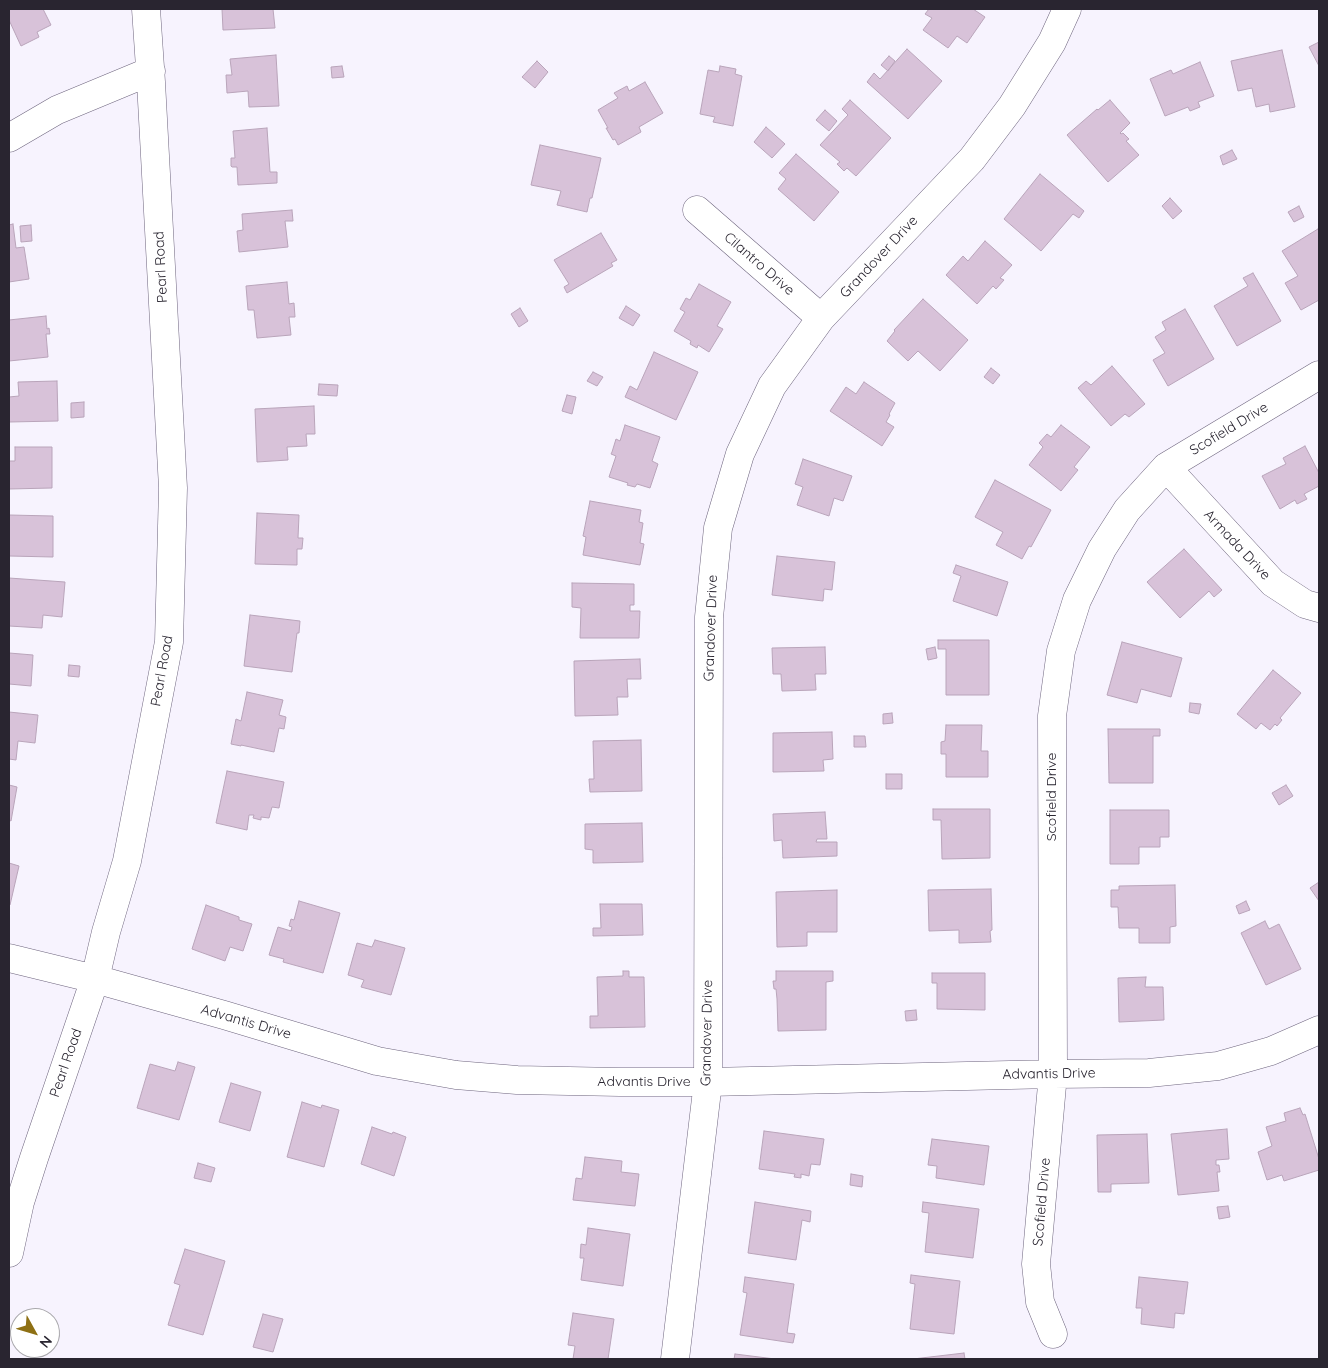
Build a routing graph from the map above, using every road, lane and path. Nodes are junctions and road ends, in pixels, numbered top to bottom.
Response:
1 (146, 9) edge
2 (1067, 9) edge
3 (150, 71) junction
4 (9, 138) edge
5 (697, 210) dead end
6 (821, 318) junction
7 (1319, 375) edge
8 (1166, 467) junction
9 (1319, 608) edge
10 (9, 958) edge
11 (95, 979) junction
12 (1319, 1030) edge
13 (1054, 1074) junction
14 (708, 1082) junction
15 (9, 1253) edge
16 (1053, 1334) dead end
17 (675, 1359) edge

1 - 3 street, Pearl Road
2 - 6 street, Grandover Drive
3 - 4 street
3 - 11 street, Pearl Road
5 - 6 street, Cilantro Drive
6 - 14 street, Grandover Drive
7 - 8 street, Scofield Drive
8 - 9 street, Armada Drive
8 - 13 street, Scofield Drive
10 - 11 street, Advantis Drive
11 - 14 street, Advantis Drive
11 - 15 street, Pearl Road
12 - 13 street, Advantis Drive
13 - 14 street, Advantis Drive
13 - 16 street, Scofield Drive
14 - 17 street, Grandover Drive

